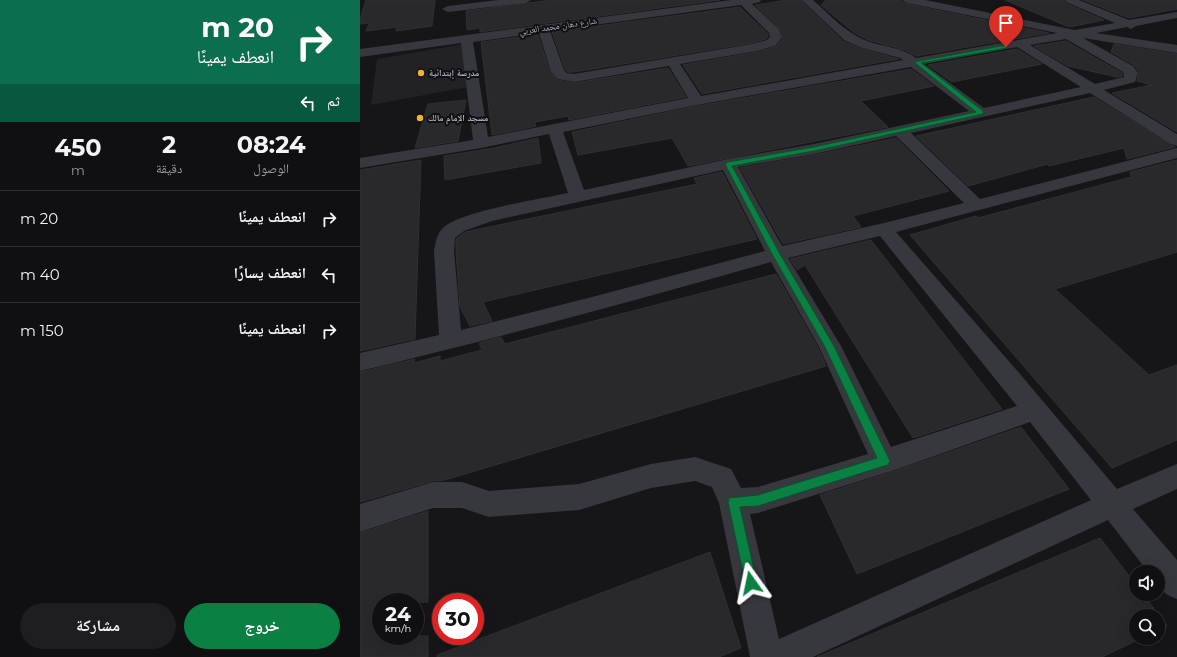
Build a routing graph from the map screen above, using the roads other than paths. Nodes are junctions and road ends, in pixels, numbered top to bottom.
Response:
1 (526, 0) edge
2 (807, 0) edge
3 (907, 0) edge
4 (1070, 0) edge
5 (750, 1) edge
6 (998, 6) dead end
7 (449, 9) edge
8 (1177, 16) edge
9 (1041, 25) junction
10 (1130, 25) junction
11 (543, 28) junction
12 (1074, 35) junction
13 (466, 38) junction
14 (1020, 44) junction
15 (1174, 49) edge
16 (360, 53) edge
17 (672, 61) junction
18 (916, 62) junction
19 (1092, 89) junction
20 (697, 101) junction
21 (981, 113) junction
22 (555, 129) junction
23 (899, 130) junction
24 (1177, 141) edge
25 (481, 143) junction
26 (1177, 153) edge
27 (360, 163) edge
28 (728, 164) junction
29 (578, 197) junction
30 (976, 205) junction
31 (884, 229) junction
32 (776, 254) junction
33 (451, 341) junction
34 (360, 362) edge
35 (1035, 410) junction
36 (884, 461) junction
37 (1177, 476) edge
38 (733, 502) junction
39 (1113, 504) junction
40 (360, 518) edge
41 (1177, 584) edge
42 (767, 657) edge
43 (776, 657) edge

1 - 7 street
2 - 18 street
3 - 9 street
4 - 10 street
5 - 11 street, شارع دهان محمد العربي
5 - 17 street
6 - 9 street
8 - 10 street
9 - 12 street
10 - 12 street
10 - 15 street
11 - 13 street, شارع دهان محمد العربي
11 - 17 street
12 - 14 street
12 - 15 street
12 - 19 street
13 - 16 street, شارع دهان محمد العربي
13 - 25 street
14 - 18 street
14 - 19 street
17 - 20 street
18 - 20 street
18 - 21 street
19 - 21 street
19 - 24 street
20 - 22 street
21 - 23 street
22 - 25 street
22 - 29 street
23 - 28 street
23 - 30 street
25 - 27 street
26 - 30 street
28 - 29 street
28 - 32 street
29 - 33 street
30 - 31 street
31 - 32 street
31 - 35 street
32 - 33 street
32 - 36 street
33 - 34 street
35 - 36 street
35 - 39 street
36 - 38 street
37 - 39 street
38 - 40 street
38 - 42 street
39 - 41 street
39 - 43 street

